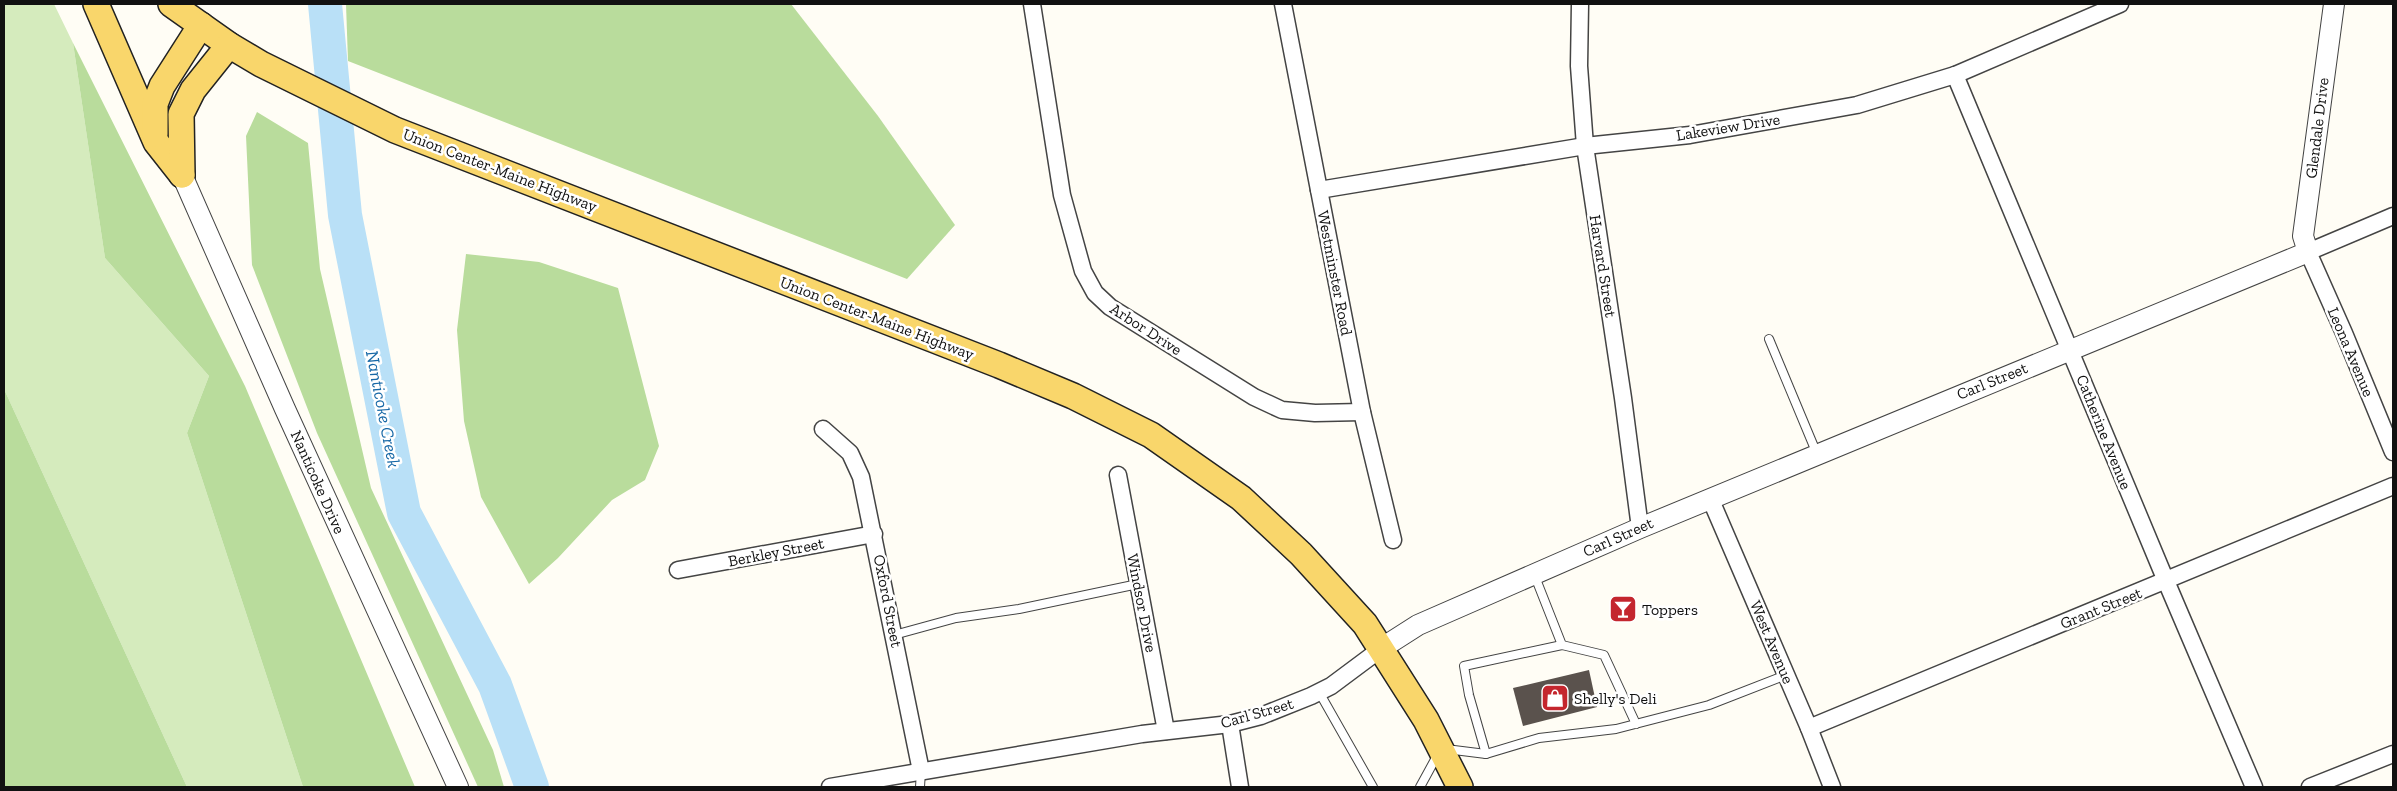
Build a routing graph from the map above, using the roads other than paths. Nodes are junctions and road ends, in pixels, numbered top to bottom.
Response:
1 (96, 4) edge
2 (171, 4) edge
3 (1032, 4) edge
4 (1283, 4) edge
5 (1580, 4) edge
6 (2120, 4) edge
7 (2334, 4) edge
8 (201, 25) junction
9 (229, 45) junction
10 (1955, 75) junction
11 (156, 142) junction
12 (1585, 146) junction
13 (182, 175) junction
14 (1319, 190) junction
15 (2393, 216) edge
16 (2308, 252) junction
17 (1769, 339) dead end
18 (2070, 349) junction
19 (1362, 412) junction
20 (824, 429) dead end
21 (2393, 452) edge
22 (1817, 454) junction
23 (1118, 475) dead end
24 (2393, 486) edge
25 (1710, 498) junction
26 (1640, 528) junction
27 (874, 534) junction
28 (1393, 540) dead end
29 (678, 570) dead end
30 (1534, 574) junction
31 (2166, 581) junction
32 (1138, 584) junction
33 (894, 635) junction
34 (1562, 645) junction
35 (1382, 648) junction
36 (1786, 675) junction
37 (1319, 692) junction
38 (1230, 724) junction
39 (1636, 724) junction
40 (1809, 728) junction
41 (1166, 731) junction
42 (1442, 748) junction
43 (1486, 754) junction
44 (2393, 754) edge
45 (921, 779) edge
46 (458, 787) edge
47 (830, 787) edge
48 (1240, 787) edge
49 (1373, 787) edge
50 (1420, 787) edge
51 (1460, 787) edge
52 (1832, 787) edge
53 (2254, 787) edge
54 (2310, 787) edge

1 - 11 main road
2 - 8 main road, Union Center-Maine Highway
3 - 19 street, Arbor Drive
4 - 14 street, Westminster Road
5 - 12 street, Harvard Street
6 - 10 street, Lakeview Drive
7 - 16 street, Glendale Drive
8 - 9 main road, Union Center-Maine Highway
8 - 11 main road
9 - 13 main road
9 - 35 main road, Union Center-Maine Highway
10 - 12 street, Lakeview Drive
10 - 18 street, Catherine Avenue
11 - 13 main road
12 - 14 street, Lakeview Drive
12 - 26 street, Harvard Street
13 - 46 street, Nanticoke Drive
14 - 19 street, Westminster Road
15 - 16 street, Carl Street
16 - 18 street, Carl Street
16 - 21 street, Leona Avenue
17 - 22 lane
18 - 22 street, Carl Street
18 - 31 street, Catherine Avenue
19 - 28 street, Westminster Road
20 - 27 street, Oxford Street
22 - 25 street, Carl Street
23 - 32 street, Windsor Drive
24 - 31 street, Grant Street
25 - 26 street, Carl Street
25 - 36 street, West Avenue
26 - 30 street, Carl Street
27 - 29 street, Berkley Street
27 - 33 street, Oxford Street
30 - 34 lane
30 - 35 street, Carl Street
31 - 40 street, Grant Street
31 - 53 street, Catherine Avenue
32 - 33 lane
32 - 41 street, Windsor Drive
33 - 45 street, Oxford Street
34 - 39 lane
34 - 43 lane
35 - 37 street, Carl Street
35 - 42 main road, Union Center-Maine Highway
36 - 39 lane
36 - 40 street, West Avenue
37 - 38 street, Carl Street
37 - 49 lane
38 - 41 street, Carl Street
38 - 48 street
39 - 43 lane
40 - 52 street, West Avenue
41 - 45 street, Carl Street
42 - 43 lane
42 - 50 lane
42 - 51 main road, Union Center-Maine Highway
44 - 54 street
45 - 47 street, Carl Street

